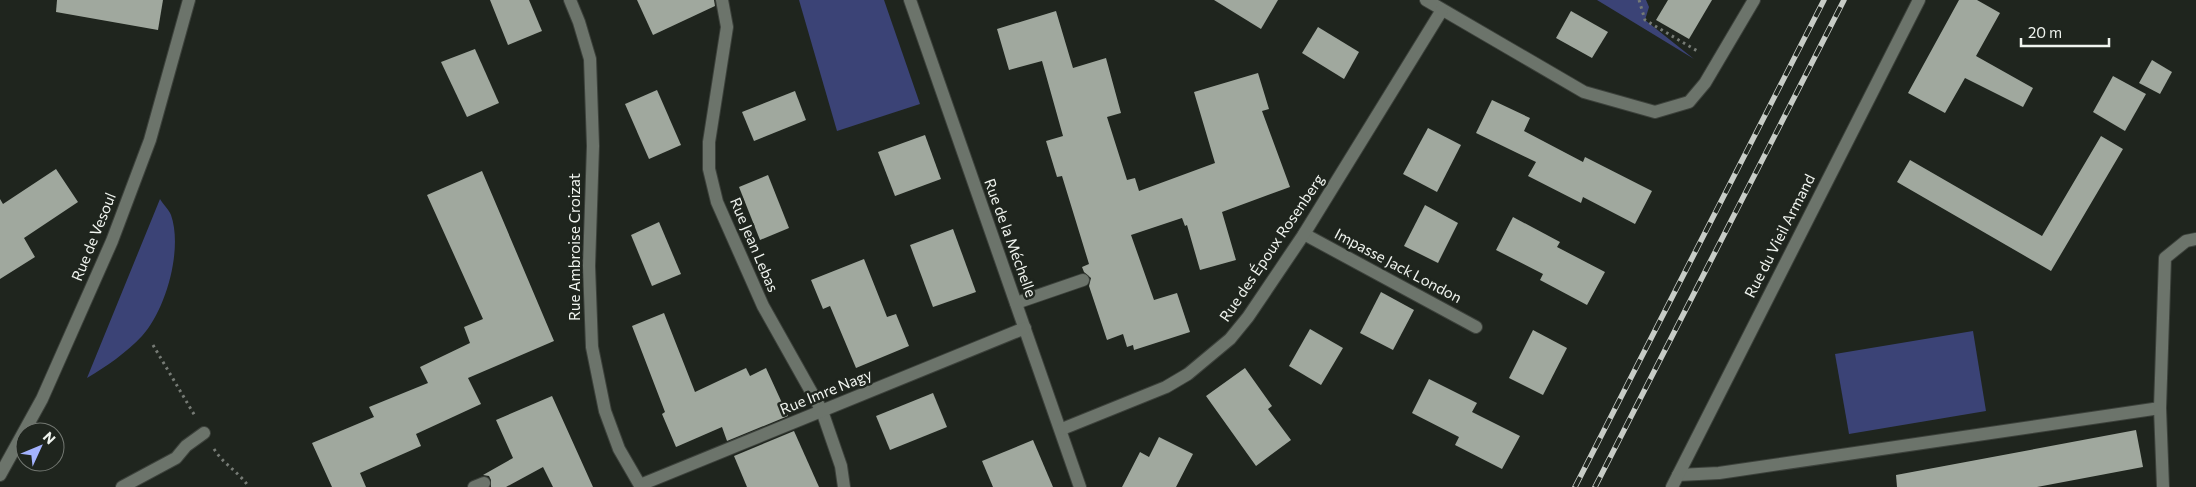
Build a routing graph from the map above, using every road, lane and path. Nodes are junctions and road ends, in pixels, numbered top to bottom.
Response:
1 (189, 0) edge
2 (570, 0) edge
3 (722, 0) edge
4 (910, 0) edge
5 (1426, 0) edge
6 (1639, 0) edge
7 (1754, 0) edge
8 (1919, 0) edge
9 (1442, 10) junction
10 (1717, 63) junction
11 (1304, 234) junction
12 (2196, 239) edge
13 (1083, 280) dead end
14 (1016, 303) junction
15 (1476, 327) dead end
16 (1025, 328) junction
17 (2160, 408) junction
18 (822, 411) junction
19 (1062, 430) junction
20 (204, 433) dead end
21 (0, 475) edge
22 (1678, 475) junction
23 (640, 486) edge
24 (122, 487) edge
25 (844, 487) edge
26 (1080, 487) edge
27 (1672, 487) edge
28 (2163, 487) edge

1 - 21 street, Rue de Vesoul
2 - 23 street, Rue Ambroise Croizat
3 - 18 street, Rue Jean Lebas
4 - 14 street, Rue de la Méchelle
5 - 9 street
6 - 10 path
7 - 10 street
8 - 22 street, Rue du Vieil Armand
9 - 10 street
9 - 11 street, Rue des Époux Rosenberg
11 - 15 street, Impasse Jack London
11 - 19 street, Rue des Époux Rosenberg
12 - 17 street
13 - 14 street
14 - 16 street, Rue de la Méchelle
16 - 18 street, Rue Imre Nagy
16 - 19 street, Rue de la Méchelle
17 - 22 street
17 - 28 street
18 - 23 street, Rue Imre Nagy
18 - 25 street, Rue Jean Lebas
19 - 26 street, Rue de la Méchelle
20 - 24 street
22 - 27 street, Rue du Vieil Armand

